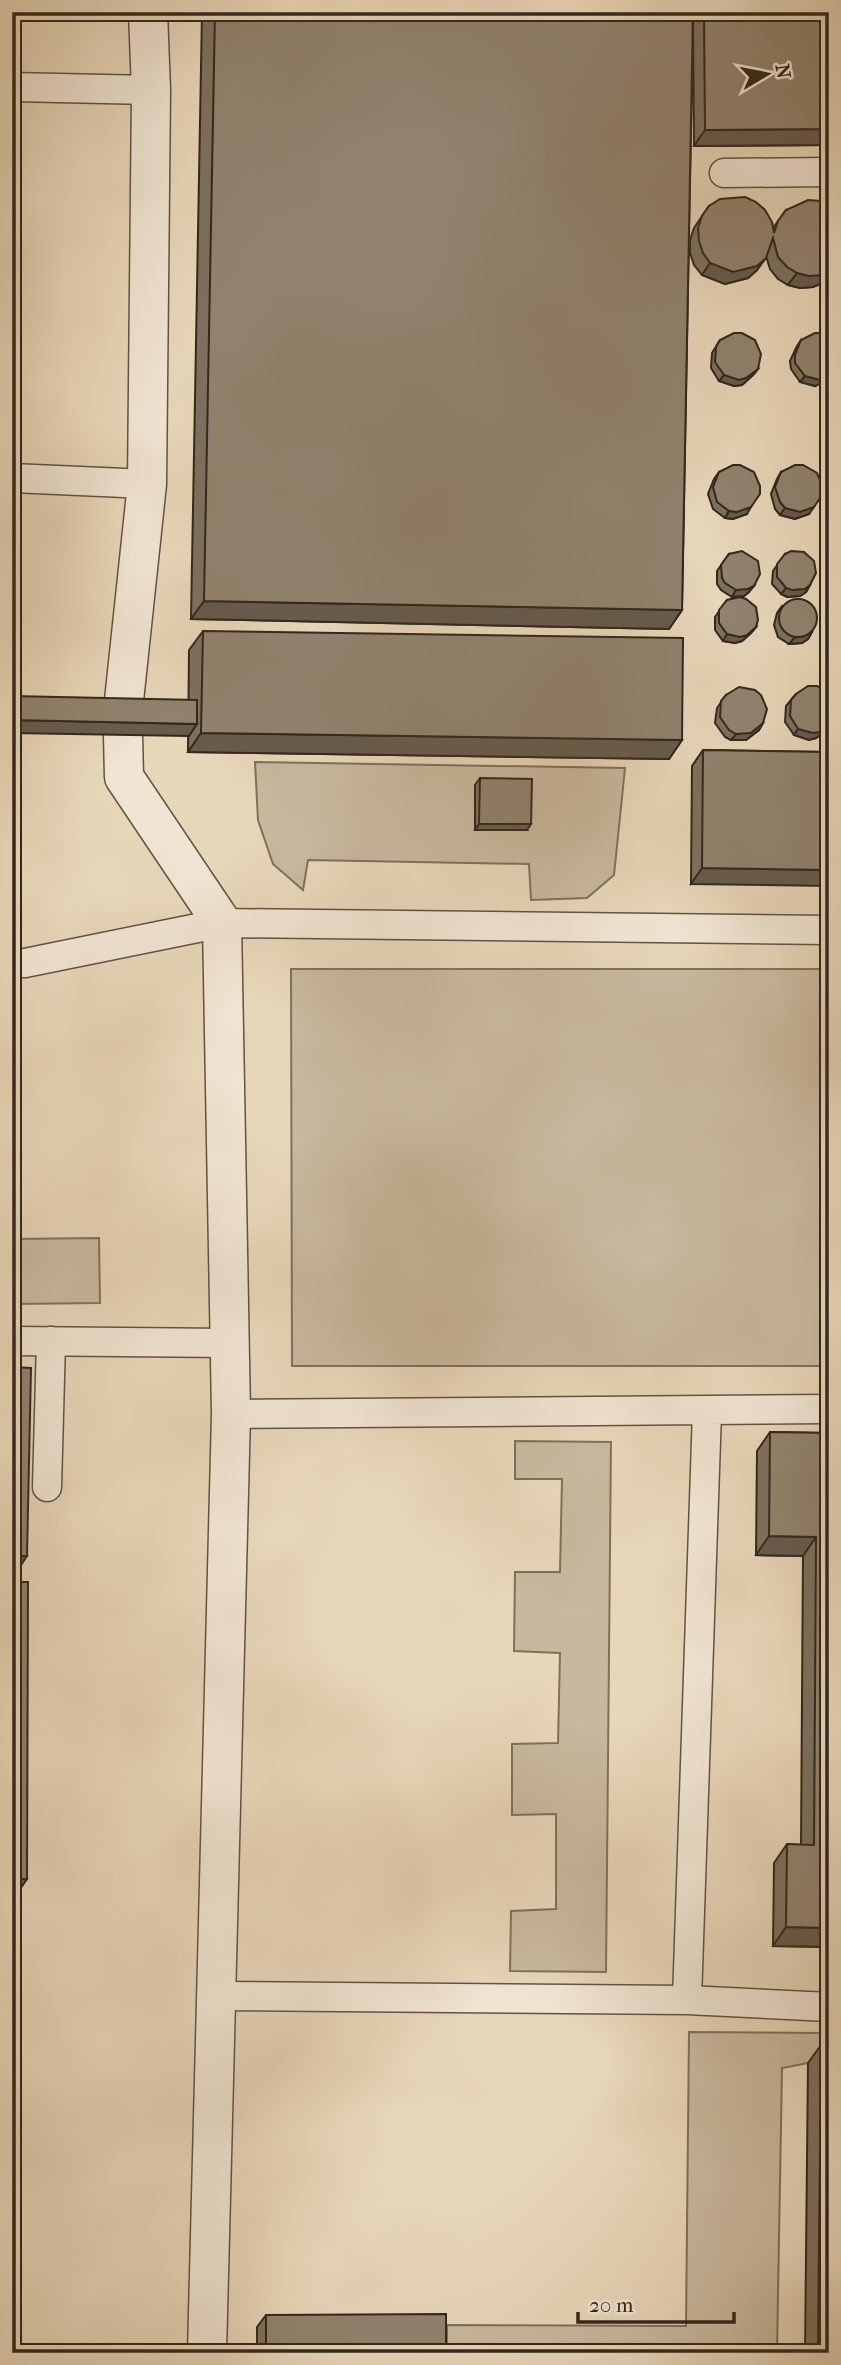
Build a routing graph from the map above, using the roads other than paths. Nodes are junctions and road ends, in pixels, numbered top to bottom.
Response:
1 (148, 12) edge
2 (12, 86) edge
3 (151, 90) junction
4 (829, 172) edge
5 (724, 173) dead end
6 (12, 478) edge
7 (147, 484) junction
8 (222, 923) junction
9 (829, 930) edge
10 (12, 963) edge
11 (12, 1341) edge
12 (51, 1341) junction
13 (229, 1343) junction
14 (829, 1409) edge
15 (707, 1411) junction
16 (231, 1414) junction
17 (47, 1487) dead end
18 (216, 1996) junction
19 (687, 2000) junction
20 (829, 2007) edge
21 (206, 2353) edge

1 - 3 street
2 - 3 lane
3 - 7 street
4 - 5 lane
6 - 7 lane
7 - 8 street
8 - 9 lane
8 - 10 lane
8 - 13 street
11 - 12 lane
12 - 13 lane
12 - 17 lane
13 - 16 street
14 - 15 lane
15 - 16 lane
15 - 19 lane
16 - 18 street
18 - 19 lane
18 - 21 street
19 - 20 lane

